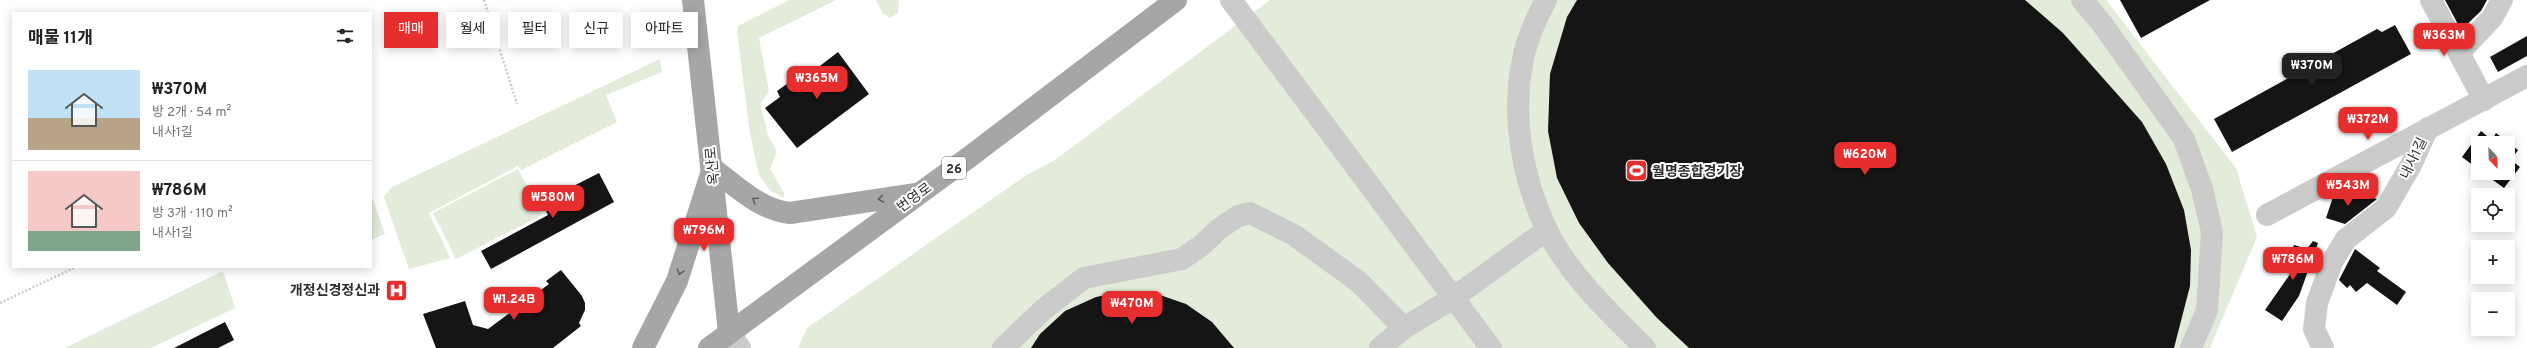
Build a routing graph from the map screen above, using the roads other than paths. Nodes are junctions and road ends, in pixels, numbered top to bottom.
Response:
1 (693, 0) edge
2 (1176, 0) edge
3 (1231, 0) edge
4 (1546, 0) edge
5 (2082, 0) edge
6 (2431, 0) edge
7 (2502, 0) edge
8 (2460, 52) junction
9 (2527, 76) edge
10 (2484, 100) junction
11 (2428, 128) junction
12 (712, 168) junction
13 (919, 193) junction
14 (2267, 215) dead end
15 (1547, 230) junction
16 (1453, 298) junction
17 (1404, 328) junction
18 (735, 340) edge
19 (643, 348) edge
20 (709, 348) edge
21 (1003, 348) edge
22 (1380, 348) edge
23 (1491, 348) edge
24 (1645, 348) edge
25 (2191, 348) edge
26 (2323, 348) edge

1 - 12 main road, 옥산로
2 - 13 main road, 번영로 / 26
3 - 16 street
4 - 15 street
5 - 25 street
6 - 8 street
7 - 8 street
8 - 10 street
9 - 10 street, 내사1길
10 - 11 street, 내사1길
11 - 14 street, 내사1길
11 - 26 street, 내사1길
13 -> 12 main road
12 - 18 main road, 옥산로
12 -> 19 main road
13 - 18 main road, 번영로 / 26
15 - 16 street
15 - 24 street
16 - 17 street
16 - 23 street
17 - 21 street
17 - 22 street
18 - 20 main road, 번영로 / 26

